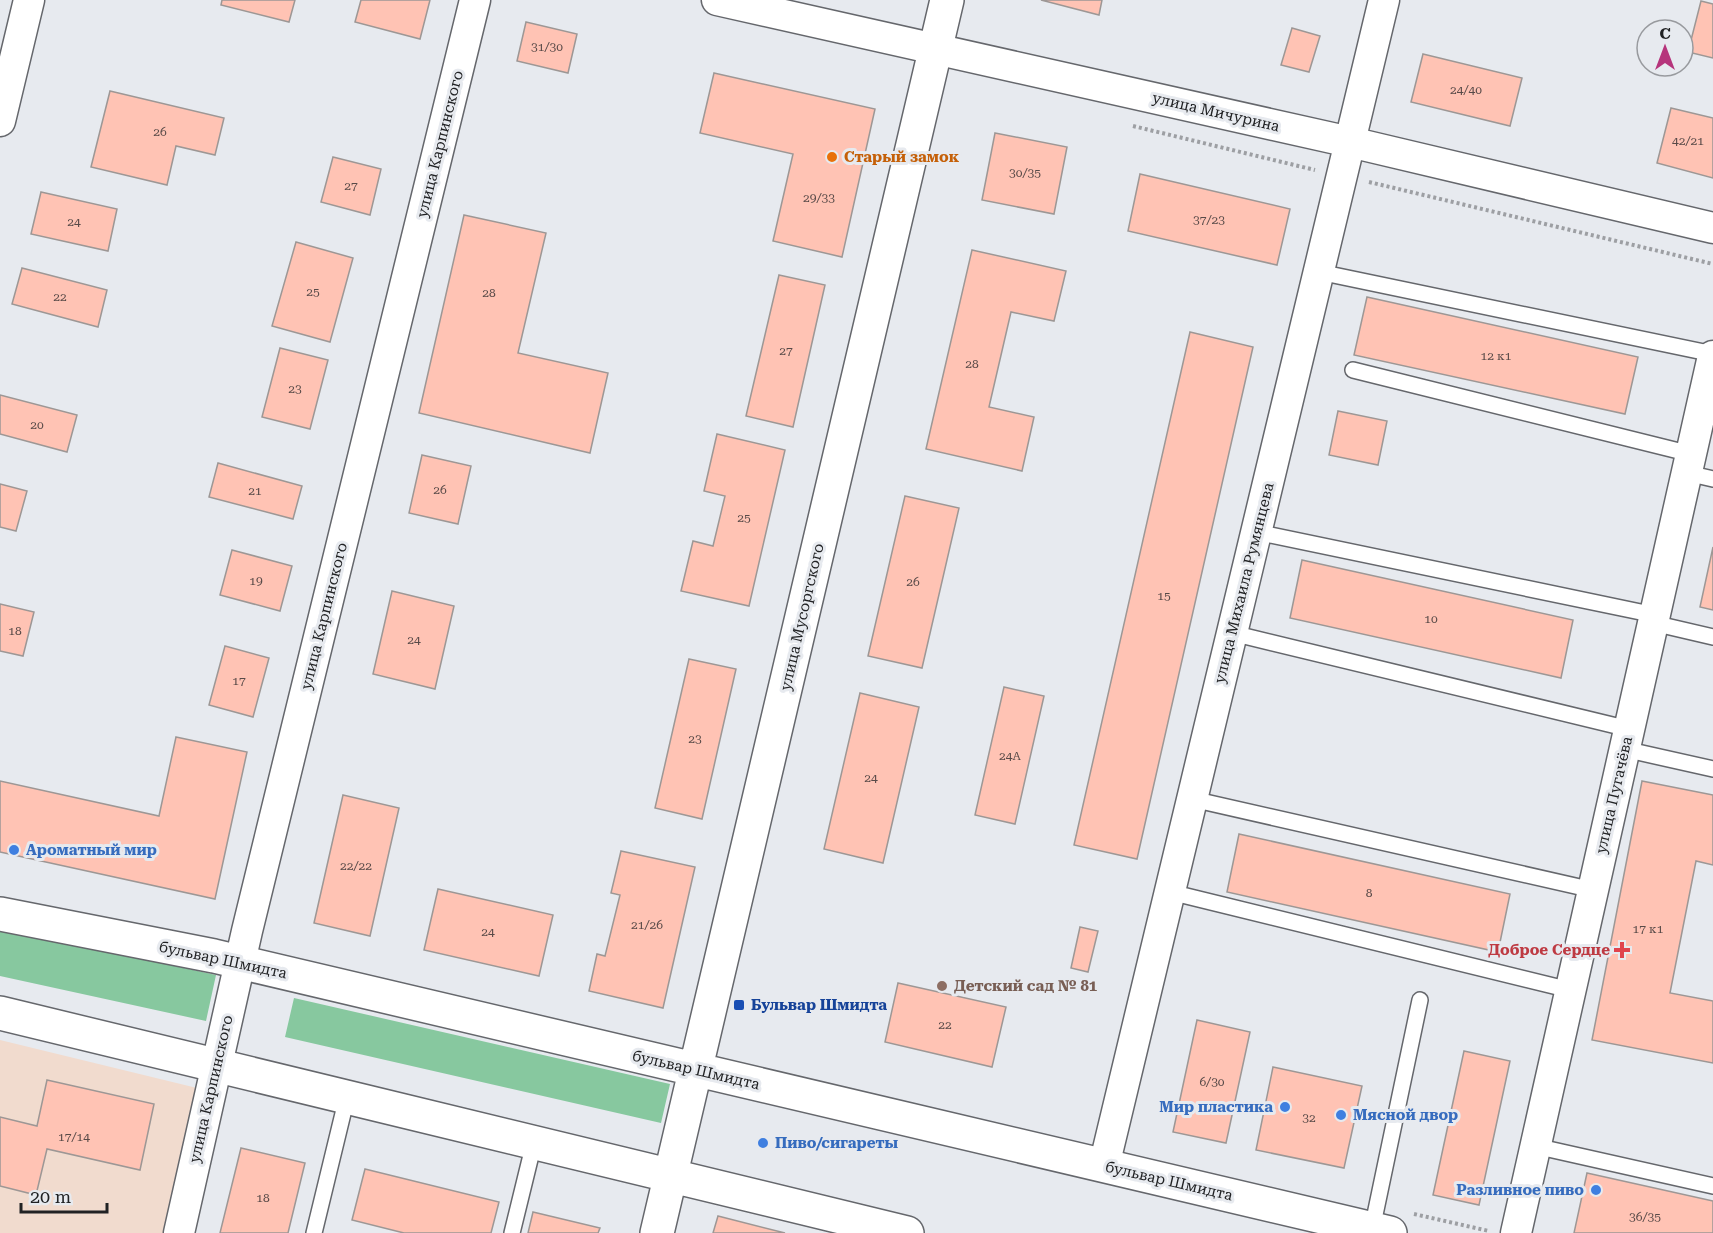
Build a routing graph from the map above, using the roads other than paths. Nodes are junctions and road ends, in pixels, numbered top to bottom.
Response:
1 (29, 0) edge
2 (475, 0) edge
3 (717, 0) edge
4 (947, 0) edge
5 (1384, 0) edge
6 (936, 50) junction
7 (0, 121) edge
8 (1350, 142) junction
9 (1713, 228) edge
10 (1319, 272) junction
11 (1713, 355) edge
12 (1353, 370) dead end
13 (1697, 468) edge
14 (1256, 532) junction
15 (1654, 619) junction
16 (1232, 633) junction
17 (1713, 637) edge
18 (1627, 739) junction
19 (1713, 769) edge
20 (1192, 799) junction
21 (1593, 890) junction
22 (1170, 892) junction
23 (0, 914) edge
24 (240, 962) junction
25 (1570, 990) junction
26 (1420, 1000) dead end
27 (0, 1013) edge
28 (217, 1066) junction
29 (696, 1069) junction
30 (347, 1097) junction
31 (534, 1143) junction
32 (1535, 1146) junction
33 (1104, 1166) junction
34 (670, 1176) junction
35 (1713, 1186) edge
36 (1381, 1231) edge
37 (179, 1233) edge
38 (314, 1233) edge
39 (512, 1233) edge
40 (657, 1233) edge
41 (907, 1233) edge
42 (1516, 1233) edge

1 - 7 street
2 - 24 street, улица Карпинского
3 - 6 street, улица Мичурина
4 - 6 street, улица Мусоргского
5 - 8 street, улица Михаила Румянцева
6 - 8 street, улица Мичурина
6 - 29 street, улица Мусоргского
8 - 9 street, улица Мичурина
8 - 10 street, улица Михаила Румянцева
10 - 11 lane
10 - 14 street, улица Михаила Румянцева
11 - 13 street, улица Пугачёва
12 - 13 lane
13 - 15 street, улица Пугачёва
14 - 15 lane
14 - 16 street, улица Михаила Румянцева
15 - 17 lane
15 - 18 street, улица Пугачёва
16 - 18 lane
16 - 20 street, улица Михаила Румянцева
18 - 19 lane
18 - 21 street, улица Пугачёва
20 - 21 lane
20 - 22 street, улица Михаила Румянцева
21 - 25 street, улица Пугачёва
22 - 25 lane
22 - 33 street, улица Михаила Румянцева
23 - 24 street, бульвар Шмидта
24 - 28 street, улица Карпинского
24 - 29 street, бульвар Шмидта
25 - 32 street, улица Пугачёва
26 - 36 lane
27 - 28 street
28 - 30 street
28 - 37 street, улица Карпинского
29 - 33 street, бульвар Шмидта
29 - 34 street, улица Мусоргского
30 - 31 street
30 - 38 lane
31 - 34 street
31 - 39 lane
32 - 35 lane
32 - 42 street, улица Пугачёва
33 - 36 street, бульвар Шмидта
34 - 40 street, улица Мусоргского
34 - 41 street

